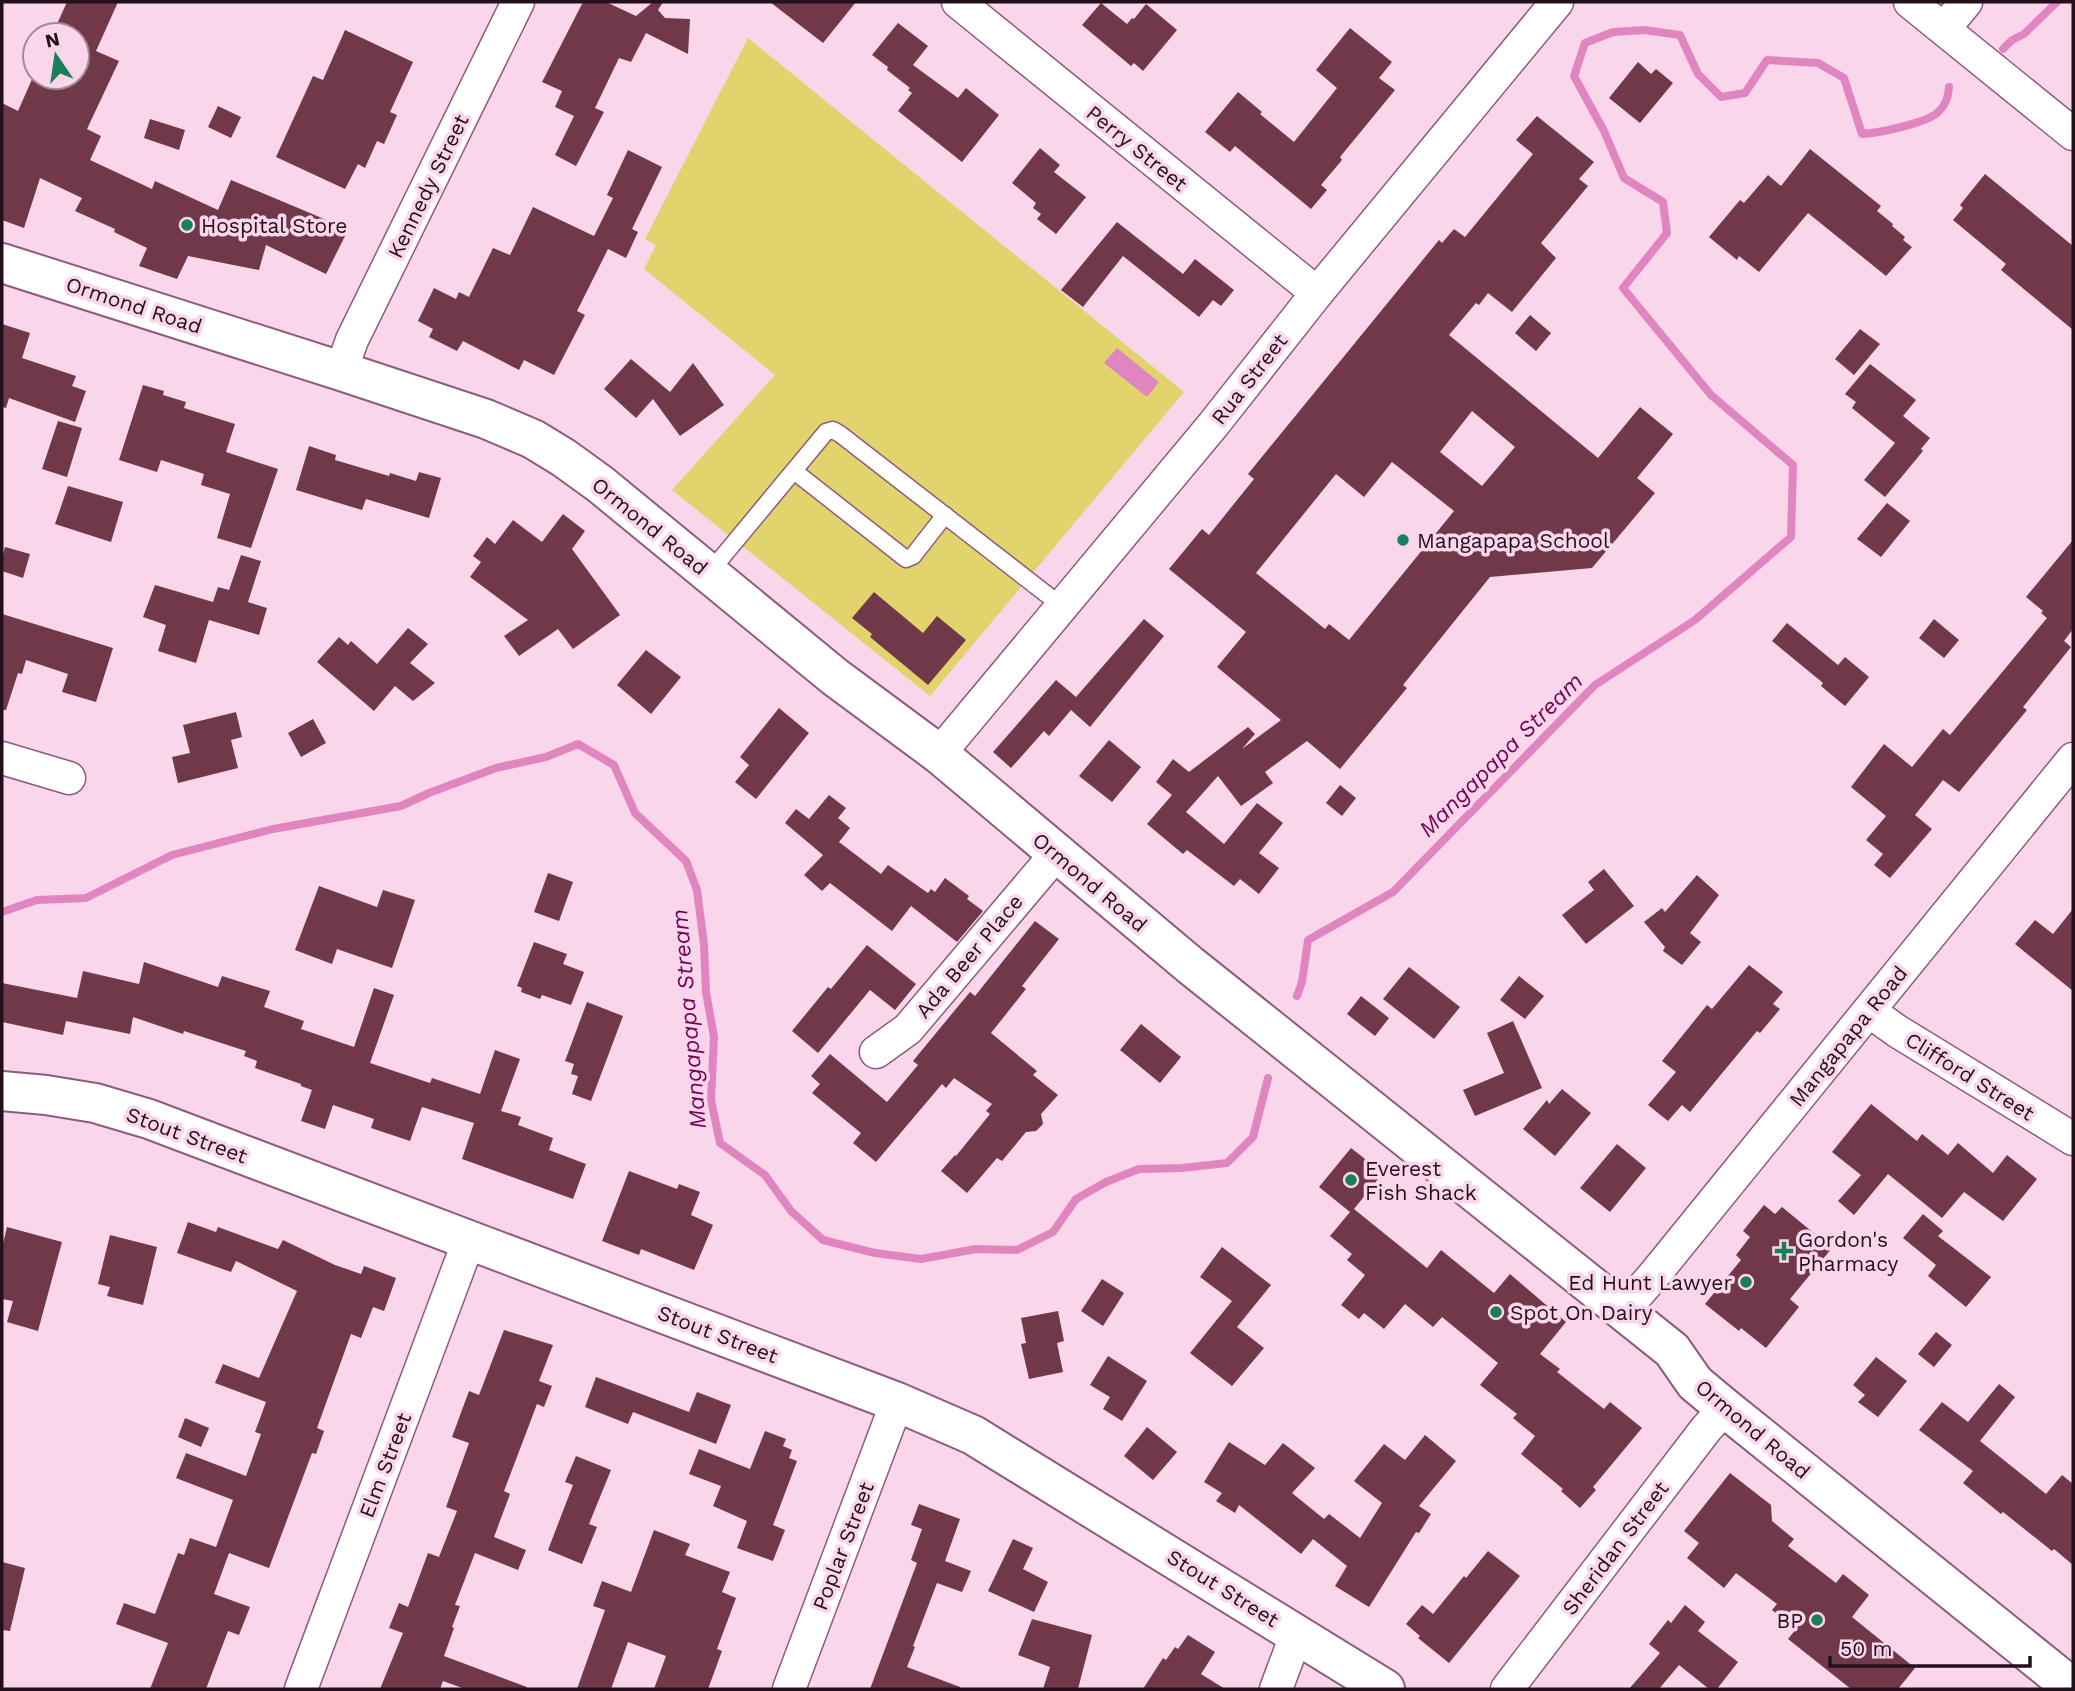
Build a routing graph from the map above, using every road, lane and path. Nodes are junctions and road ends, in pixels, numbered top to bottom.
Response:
1 (518, 2) edge
2 (958, 2) edge
3 (1558, 2) edge
4 (1910, 2) edge
5 (1966, 2) edge
6 (1944, 29) junction
7 (2073, 134) edge
8 (2, 263) edge
9 (1317, 293) junction
10 (341, 371) junction
11 (794, 471) junction
12 (944, 515) junction
13 (708, 573) junction
14 (1063, 607) junction
15 (939, 754) junction
16 (2, 758) edge
17 (2073, 759) edge
18 (69, 778) dead end
19 (1056, 854) junction
20 (1869, 1011) junction
21 (876, 1052) dead end
22 (2, 1091) edge
23 (2073, 1139) edge
24 (469, 1240) junction
25 (1622, 1312) junction
26 (897, 1402) junction
27 (1725, 1408) junction
28 (1297, 1633) junction
29 (2073, 1688) edge
30 (301, 1689) edge
31 (789, 1689) edge
32 (1276, 1689) edge
33 (1385, 1689) edge
34 (1507, 1689) edge

1 - 10 street, Kennedy Street
2 - 9 street, Perry Street
3 - 9 street, Rua Street
4 - 6 street
5 - 6 street
6 - 7 street
8 - 10 main road, Ormond Road
9 - 14 street, Rua Street
10 - 13 main road, Ormond Road
11 - 12 lane
11 - 12 lane
11 - 13 lane
12 - 14 lane
13 - 15 main road, Ormond Road
14 - 15 street, Rua Street
15 - 19 main road, Ormond Road
16 - 18 street
17 - 20 street, Mangapapa Road
19 - 21 street, Ada Beer Place
19 - 25 main road, Ormond Road
20 - 23 street, Clifford Street
20 - 25 street, Mangapapa Road
22 - 24 main road, Stout Street
24 - 26 main road, Stout Street
24 - 30 street, Elm Street
25 - 27 main road, Ormond Road
26 - 28 main road, Stout Street
26 - 31 street, Poplar Street
27 - 29 main road, Ormond Road
27 - 34 street, Sheridan Street
28 - 32 street
28 - 33 main road, Stout Street

